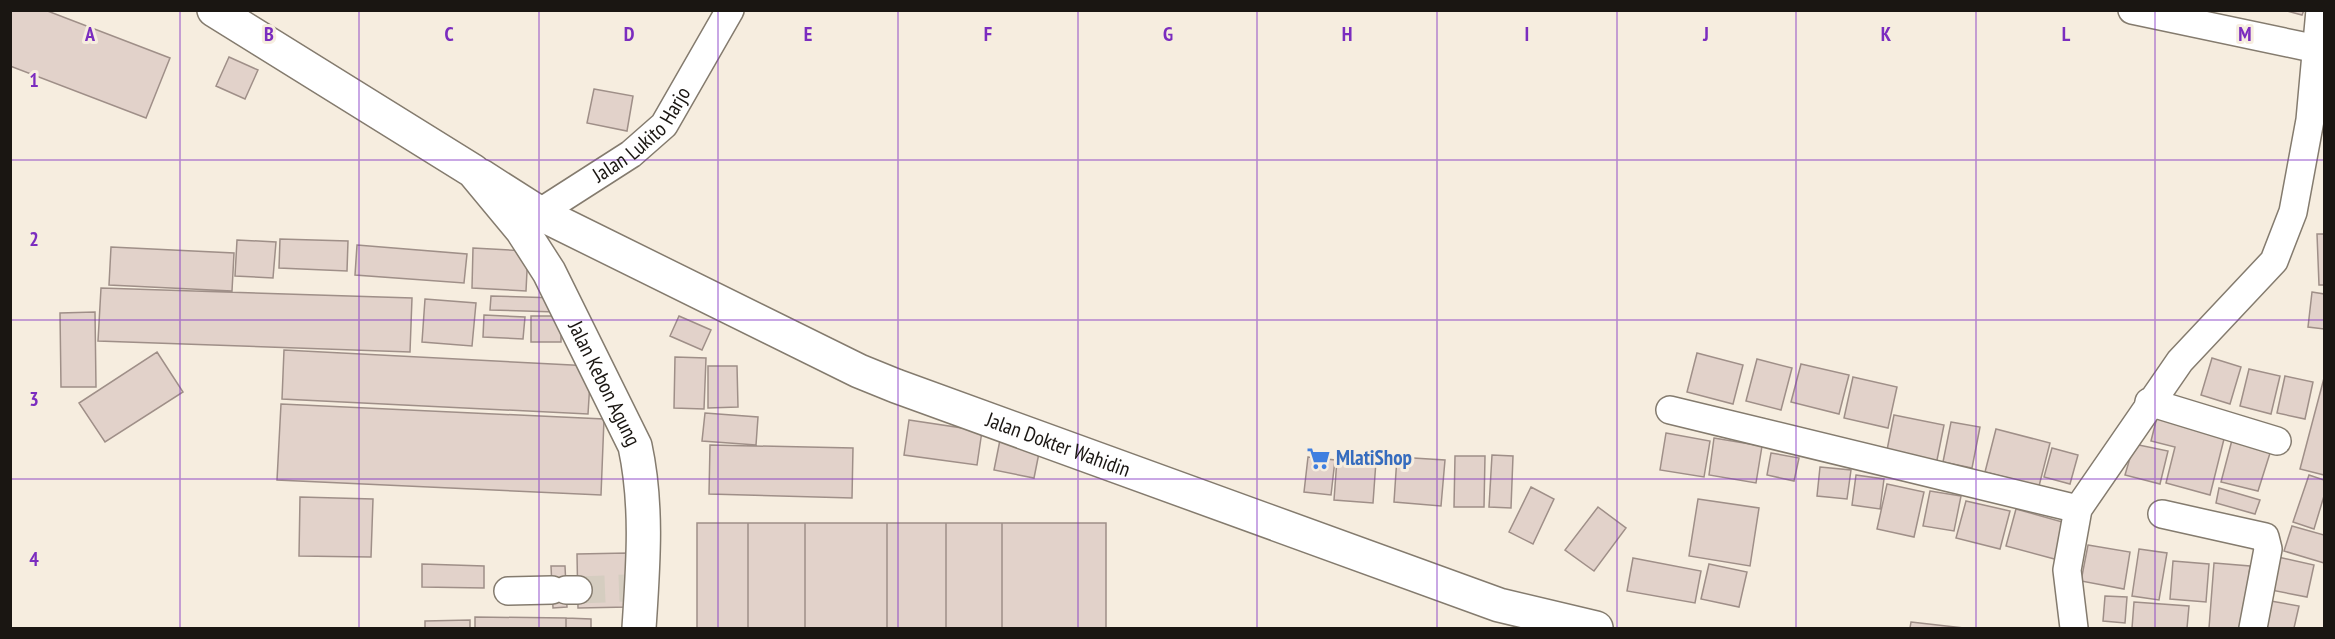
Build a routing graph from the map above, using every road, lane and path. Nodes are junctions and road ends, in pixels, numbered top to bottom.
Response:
1 (214, 10) edge
2 (730, 10) edge
3 (2132, 10) edge
4 (2320, 10) edge
5 (2317, 49) junction
6 (531, 222) junction
7 (2149, 402) junction
8 (1670, 410) dead end
9 (2277, 441) dead end
10 (2078, 509) junction
11 (2163, 514) dead end
12 (565, 590) tunnel mouth
13 (508, 591) dead end
14 (1506, 617) edge
15 (639, 628) edge
16 (1596, 628) edge
17 (2074, 628) edge
18 (2253, 628) edge

1 - 6 main road, Jalan Kebon Agung
2 - 6 street, Jalan Lukito Harjo
3 - 5 street
4 - 5 street
5 - 7 street
6 - 14 main road, Jalan Dokter Wahidin
6 - 15 main road, Jalan Kebon Agung
7 - 9 street
7 - 10 street
8 - 10 street
10 - 17 street
11 - 18 street
12 - 13 street
14 - 16 main road, Jalan Dokter Wahidin

